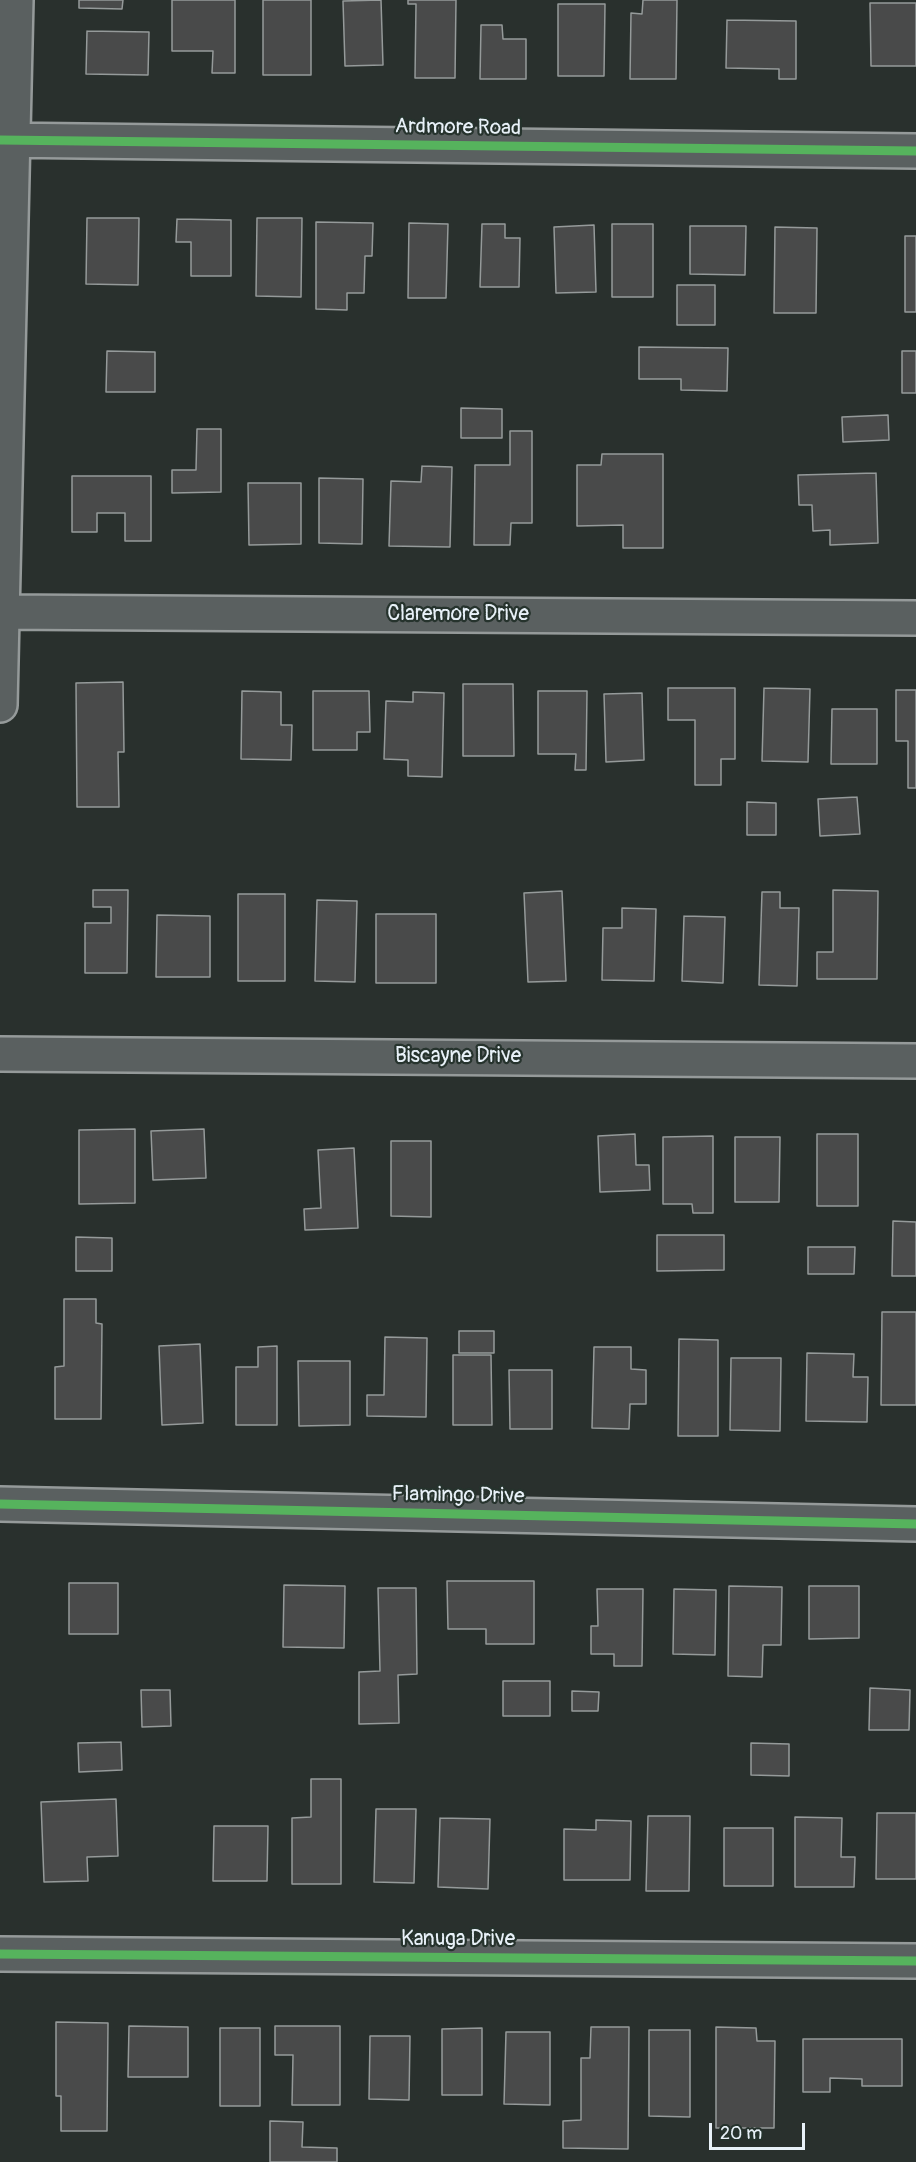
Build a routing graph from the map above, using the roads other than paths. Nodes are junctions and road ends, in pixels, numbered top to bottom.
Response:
1 (16, 0) edge
2 (6, 140) edge
3 (916, 152) edge
4 (1, 612) edge
5 (916, 618) edge
6 (0, 705) edge
7 (0, 1054) edge
8 (916, 1061) edge
9 (0, 1504) edge
10 (916, 1524) edge
11 (0, 1954) edge
12 (916, 1961) edge

1 - 2 street
2 - 3 street, Ardmore Road
2 - 4 street
4 - 5 street, Claremore Drive
4 - 6 street
7 - 8 street, Biscayne Drive
9 - 10 street, Flamingo Drive
11 - 12 street, Kanuga Drive

